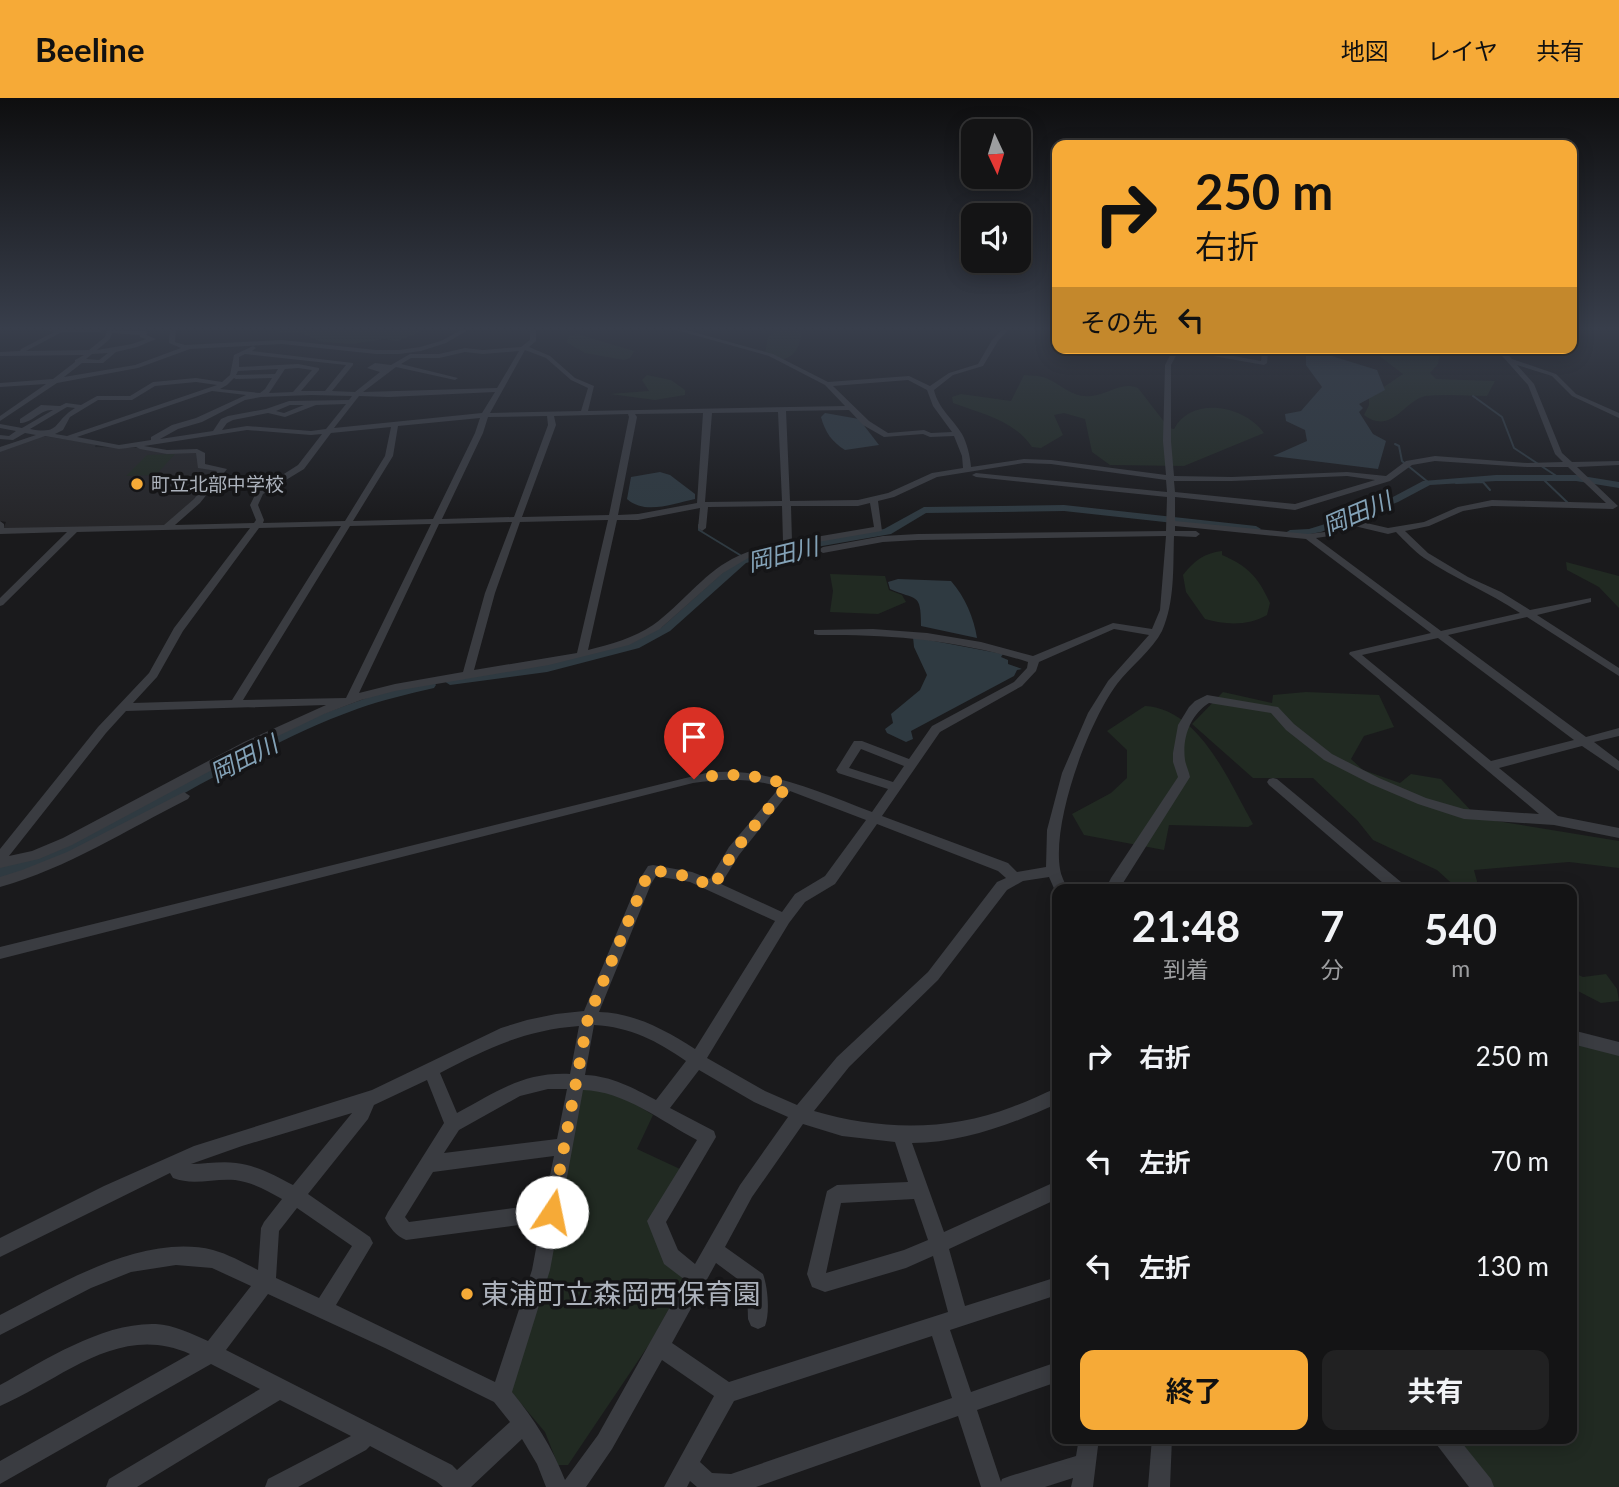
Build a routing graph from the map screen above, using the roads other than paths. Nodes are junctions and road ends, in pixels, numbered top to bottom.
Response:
1 (34, 395) edge
2 (137, 395) edge
3 (184, 395) edge
4 (197, 395) edge
5 (261, 395) joint
6 (264, 395) edge
7 (356, 395) edge
8 (497, 395) edge
9 (590, 395) edge
10 (839, 395) edge
11 (931, 395) edge
12 (1168, 395) edge
13 (1535, 395) edge
14 (1573, 395) edge
15 (194, 396) junction
16 (350, 402) junction
17 (82, 407) junction
18 (853, 408) junction
19 (778, 409) junction
20 (705, 411) junction
21 (630, 412) junction
22 (584, 413) junction
23 (551, 414) junction
24 (485, 415) junction
25 (1619, 416) edge
26 (0, 419) edge
27 (395, 424) junction
28 (0, 426) edge
29 (22, 426) junction
30 (329, 431) junction
31 (216, 432) junction
32 (47, 434) junction
33 (958, 434) junction
34 (0, 437) edge
35 (69, 437) junction
36 (152, 442) junction
37 (138, 445) junction
38 (0, 450) edge
39 (1567, 463) junction
40 (1619, 463) edge
41 (967, 470) junction
42 (1169, 478) junction
43 (1387, 479) junction
44 (1172, 495) junction
45 (874, 500) junction
46 (786, 503) junction
47 (702, 505) junction
48 (1616, 508) edge
49 (613, 518) junction
50 (517, 520) junction
51 (437, 521) junction
52 (348, 523) junction
53 (0, 524) edge
54 (1171, 524) junction
55 (257, 525) junction
56 (167, 527) junction
57 (702, 528) dead end
58 (1398, 529) junction
59 (75, 530) junction
60 (1196, 534) dead end
61 (1308, 537) junction
62 (788, 545) junction
63 (823, 550) dead end
64 (1588, 600) dead end
65 (0, 603) edge
66 (1527, 613) junction
67 (818, 632) dead end
68 (1156, 633) junction
69 (1439, 634) junction
70 (582, 655) junction
71 (1034, 660) junction
72 (468, 673) junction
73 (1619, 673) edge
74 (345, 701) junction
75 (236, 703) junction
76 (124, 707) junction
77 (1619, 732) edge
78 (1583, 741) junction
79 (910, 764) junction
80 (1489, 766) junction
81 (1619, 768) edge
82 (1273, 782) dead end
83 (788, 785) junction
84 (895, 787) junction
85 (184, 796) dead end
86 (874, 817) junction
87 (1554, 820) junction
88 (1619, 833) edge
89 (0, 858) edge
90 (0, 863) edge
91 (1054, 871) junction
92 (1015, 878) junction
93 (0, 882) edge
94 (1059, 884) edge
95 (1116, 884) edge
96 (1389, 884) edge
97 (713, 887) junction
98 (784, 919) junction
99 (0, 953) edge
100 (588, 1018) junction
101 (1577, 1037) edge
102 (1619, 1049) edge
103 (697, 1060) junction
104 (430, 1070) junction
105 (577, 1081) junction
106 (368, 1099) junction
107 (1052, 1099) edge
108 (659, 1109) junction
109 (799, 1116) junction
110 (453, 1124) junction
111 (901, 1136) junction
112 (565, 1146) junction
113 (175, 1164) junction
114 (428, 1164) junction
115 (920, 1190) junction
116 (1052, 1192) edge
117 (295, 1197) junction
118 (552, 1212) junction
119 (939, 1245) junction
120 (0, 1248) edge
121 (712, 1249) junction
122 (696, 1277) junction
123 (266, 1282) junction
124 (1052, 1288) edge
125 (322, 1310) junction
126 (959, 1318) junction
127 (758, 1319) dead end
128 (938, 1324) junction
129 (0, 1325) edge
130 (658, 1345) junction
131 (211, 1353) junction
132 (1052, 1373) edge
133 (279, 1389) junction
134 (727, 1393) junction
135 (500, 1395) junction
136 (0, 1396) edge
137 (964, 1403) junction
138 (524, 1423) junction
139 (368, 1434) junction
140 (1088, 1444) edge
141 (1162, 1444) edge
142 (1449, 1444) edge
143 (1085, 1464) junction
144 (688, 1465) junction
145 (0, 1473) edge
146 (456, 1486) edge
147 (117, 1487) edge
148 (276, 1487) edge
149 (557, 1487) edge
150 (573, 1487) edge
151 (675, 1487) edge
152 (992, 1487) edge
153 (1010, 1487) edge
154 (1082, 1487) edge
155 (1159, 1487) edge
156 (1483, 1487) edge

1 - 26 street
2 - 17 street
3 - 15 street
4 - 15 street
5 - 6 street
5 - 36 street
7 - 16 street
8 - 24 street
9 - 22 street
10 - 18 street
11 - 33 street
12 - 42 street
13 - 39 street
14 - 25 street
15 - 35 street
16 - 30 street
16 - 31 street
17 - 29 street
17 - 32 street
18 - 19 street
18 - 33 street
19 - 20 street
19 - 46 street
20 - 21 street
20 - 47 street
21 - 22 street
21 - 49 street
22 - 23 street
23 - 24 street
23 - 50 street
24 - 27 street
24 - 51 street
27 - 30 street
27 - 52 street
28 - 29 street
29 - 32 street
29 - 34 street
30 - 31 street
30 - 55 street
31 - 36 street
32 - 35 street
32 - 38 street
33 - 41 street
35 - 37 street
36 - 37 street
37 - 56 street
39 - 40 street
39 - 43 street
39 - 48 street
41 - 42 street
41 - 44 street
41 - 45 street
42 - 43 street
42 - 44 street
43 - 44 street
44 - 54 street
45 - 46 street
45 - 62 street
46 - 47 street
46 - 62 street
47 - 49 street
47 - 57 street
48 - 58 street
49 - 50 street
49 - 70 street
50 - 51 street
50 - 72 street
51 - 52 street
51 - 74 street
52 - 55 street
52 - 75 street
53 - 59 street
54 - 60 street
54 - 61 street
54 - 63 street
54 - 68 street
55 - 56 street
55 - 76 street
56 - 59 street
58 - 61 street
58 - 66 street
59 - 65 street
61 - 69 street
62 - 70 street
64 - 66 street
66 - 69 street
66 - 73 street
67 - 71 street
68 - 71 street
68 - 91 street
69 - 78 street
69 - 80 street
70 - 72 street
71 - 79 street
72 - 74 street
74 - 75 street
74 - 90 street
75 - 76 street
76 - 89 street
77 - 78 street
78 - 80 street
78 - 81 street
79 - 84 street
79 - 84 street
80 - 87 street
82 - 96 street
83 - 86 street
83 - 97 street
83 - 99 street
84 - 86 street
85 - 93 street
86 - 92 street
86 - 98 street
87 - 88 street
87 - 95 street
91 - 92 street
91 - 94 street
92 - 109 street
97 - 98 street
97 - 100 street
98 - 103 street
100 - 103 street
100 - 104 street
100 - 105 street
101 - 102 street
103 - 108 street
103 - 109 street
104 - 106 street
104 - 110 street
105 - 108 street
105 - 110 street
105 - 112 street
106 - 113 street
106 - 117 street
107 - 111 street
108 - 122 street
109 - 111 street
109 - 121 street
110 - 114 street
111 - 115 street
112 - 114 street
112 - 118 street
113 - 117 street
113 - 120 street
114 - 118 street
115 - 119 street
115 - 119 street
116 - 119 street
117 - 123 street
117 - 125 street
118 - 135 street
119 - 126 street
121 - 122 street
121 - 127 street
122 - 130 street
123 - 125 street
123 - 129 street
123 - 131 street
124 - 126 street
125 - 135 street
126 - 128 street
128 - 134 street
128 - 137 street
130 - 134 street
130 - 150 street
131 - 133 street
131 - 136 street
131 - 145 street
132 - 137 street
133 - 139 street
133 - 147 street
134 - 144 street
135 - 138 street
137 - 144 street
137 - 152 street
138 - 146 street
138 - 149 street
139 - 146 street
139 - 148 street
140 - 143 street
141 - 155 street
142 - 156 street
143 - 153 street
143 - 154 street
144 - 151 street

